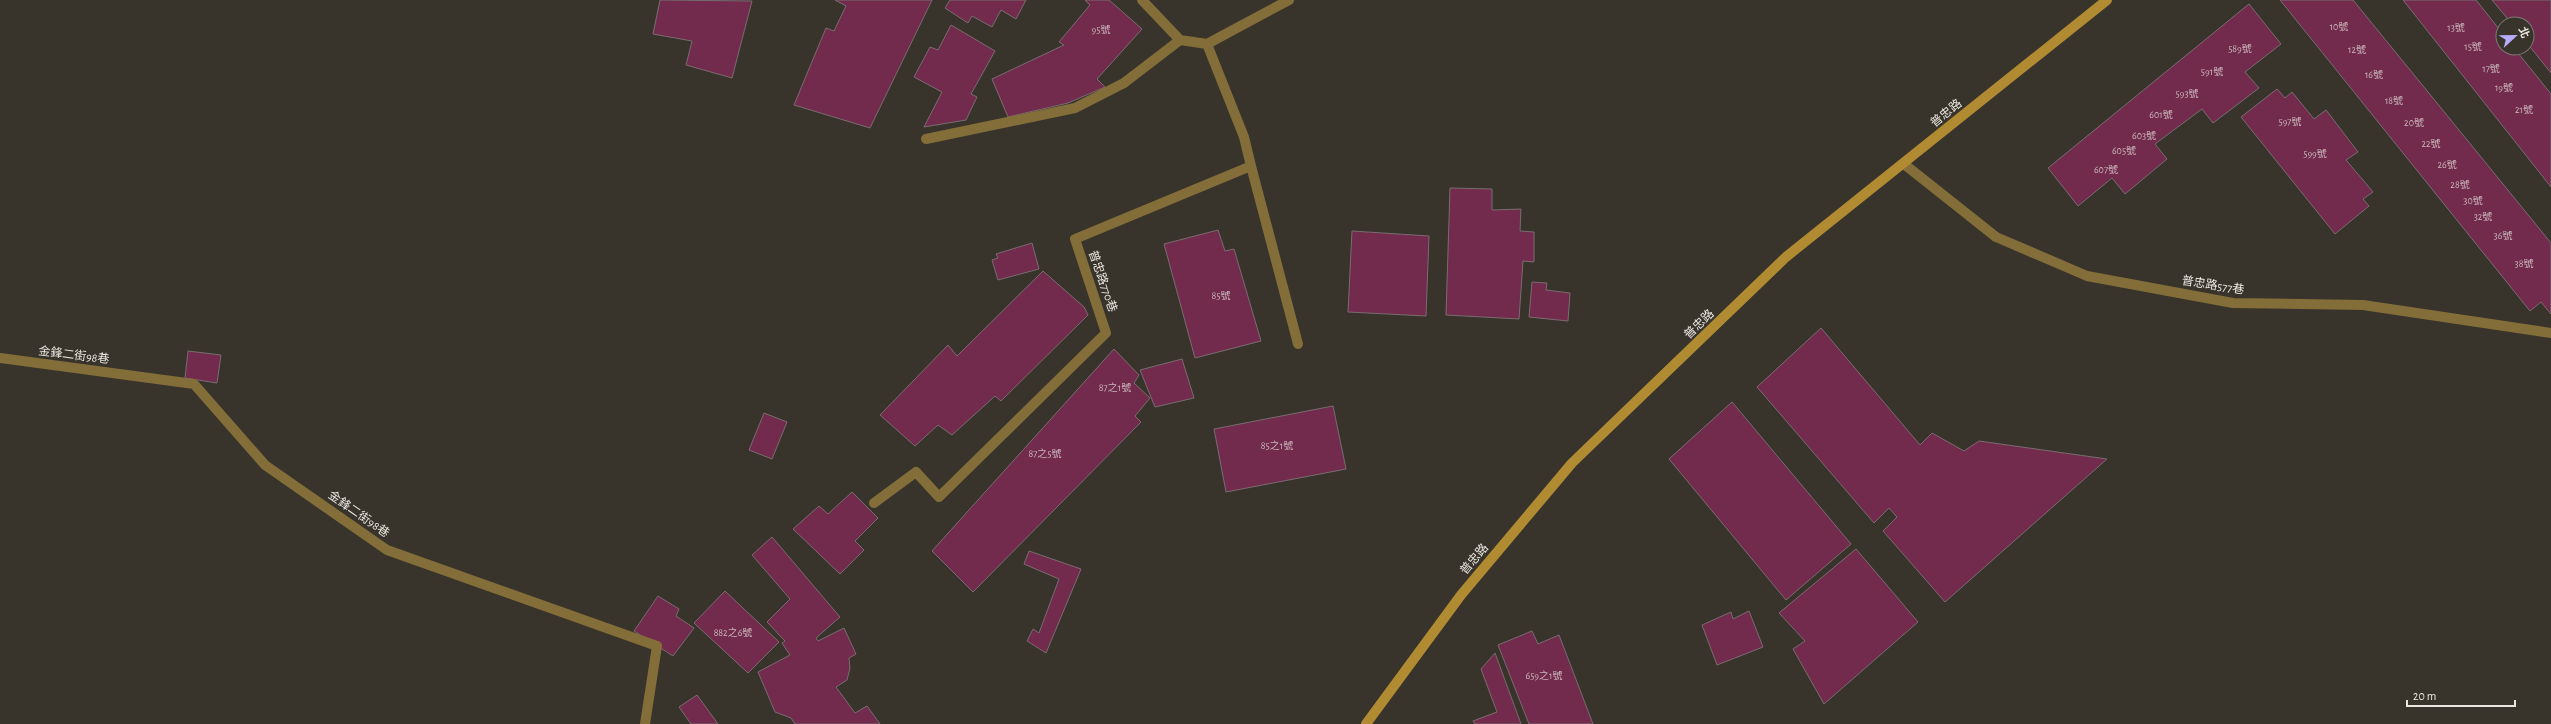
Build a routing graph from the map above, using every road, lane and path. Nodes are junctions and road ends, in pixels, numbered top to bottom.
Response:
1 (1142, 0) edge
2 (1289, 0) edge
3 (2107, 0) edge
4 (1180, 40) junction
5 (1207, 44) junction
6 (926, 139) dead end
7 (1904, 164) junction
8 (1251, 166) junction
9 (2551, 333) edge
10 (1298, 344) dead end
11 (0, 358) edge
12 (874, 503) dead end
13 (645, 724) edge
14 (1366, 724) edge

1 - 4 lane
2 - 5 lane
3 - 7 street, 普忠路
4 - 5 lane
4 - 6 lane
5 - 8 lane
7 - 9 lane, 普忠路577巷
7 - 14 street, 普忠路
8 - 10 lane
8 - 12 lane, 普忠路770巷
11 - 13 lane, 金鋒二街98巷

